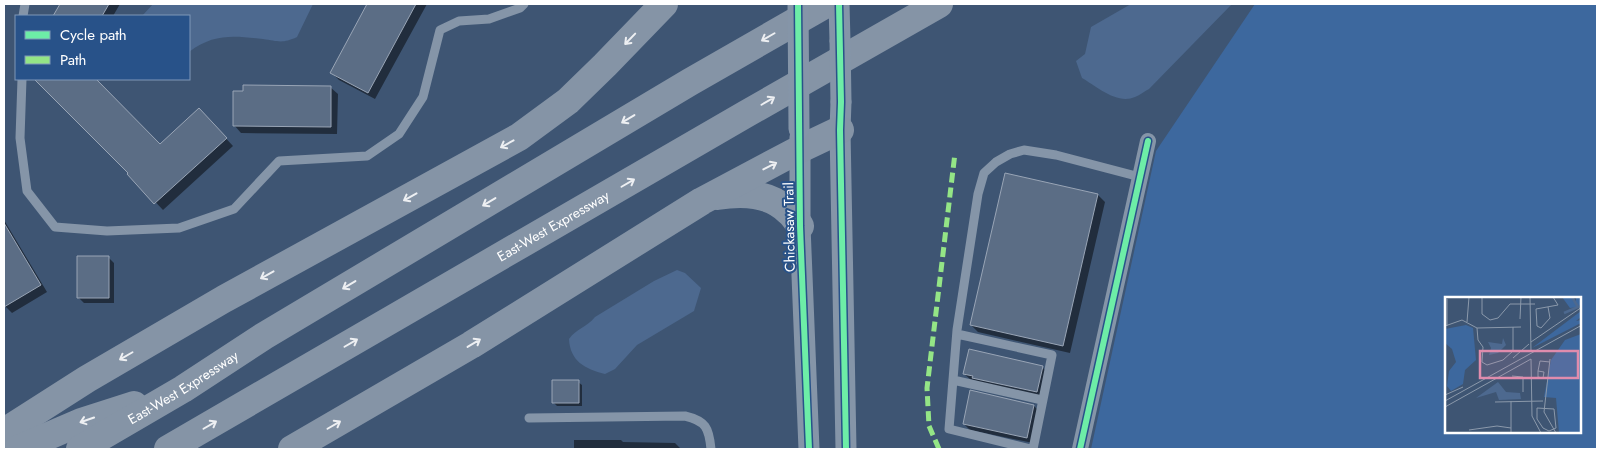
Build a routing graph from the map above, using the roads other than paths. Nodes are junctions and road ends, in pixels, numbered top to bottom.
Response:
1 (524, 4) edge
2 (664, 4) edge
3 (798, 4) edge
4 (826, 4) edge
5 (840, 4) edge
6 (939, 4) edge
7 (22, 80) edge
8 (840, 130) junction
9 (800, 139) junction
10 (1148, 141) dead end
11 (1140, 177) junction
12 (711, 196) junction
13 (800, 226) junction
14 (957, 334) junction
15 (953, 380) junction
16 (183, 389) junction
17 (1042, 400) junction
18 (529, 418) dead end
19 (4, 432) edge
20 (18, 449) edge
21 (80, 449) edge
22 (168, 449) edge
23 (292, 449) edge
24 (711, 449) edge
25 (809, 449) edge
26 (846, 449) edge
27 (1032, 449) edge
28 (1080, 449) edge

1 - 7 lane
2 -> 19 highway
3 - 9 street, Chickasaw Trail, bridge
4 -> 16 highway, East-West Expressway
5 - 8 street, bridge
22 -> 6 highway, East-West Expressway
8 - 9 highway
8 - 26 street
12 -> 9 highway
9 - 13 street, Chickasaw Trail
10 - 11 street
11 - 14 lane
11 - 28 street
12 - 13 highway
23 -> 12 highway
13 - 25 street, Chickasaw Trail
14 - 15 lane
14 - 17 lane
15 - 17 lane
15 - 27 lane
16 -> 20 highway
16 - 21 highway, East-West Expressway
17 - 27 lane
18 - 24 lane

